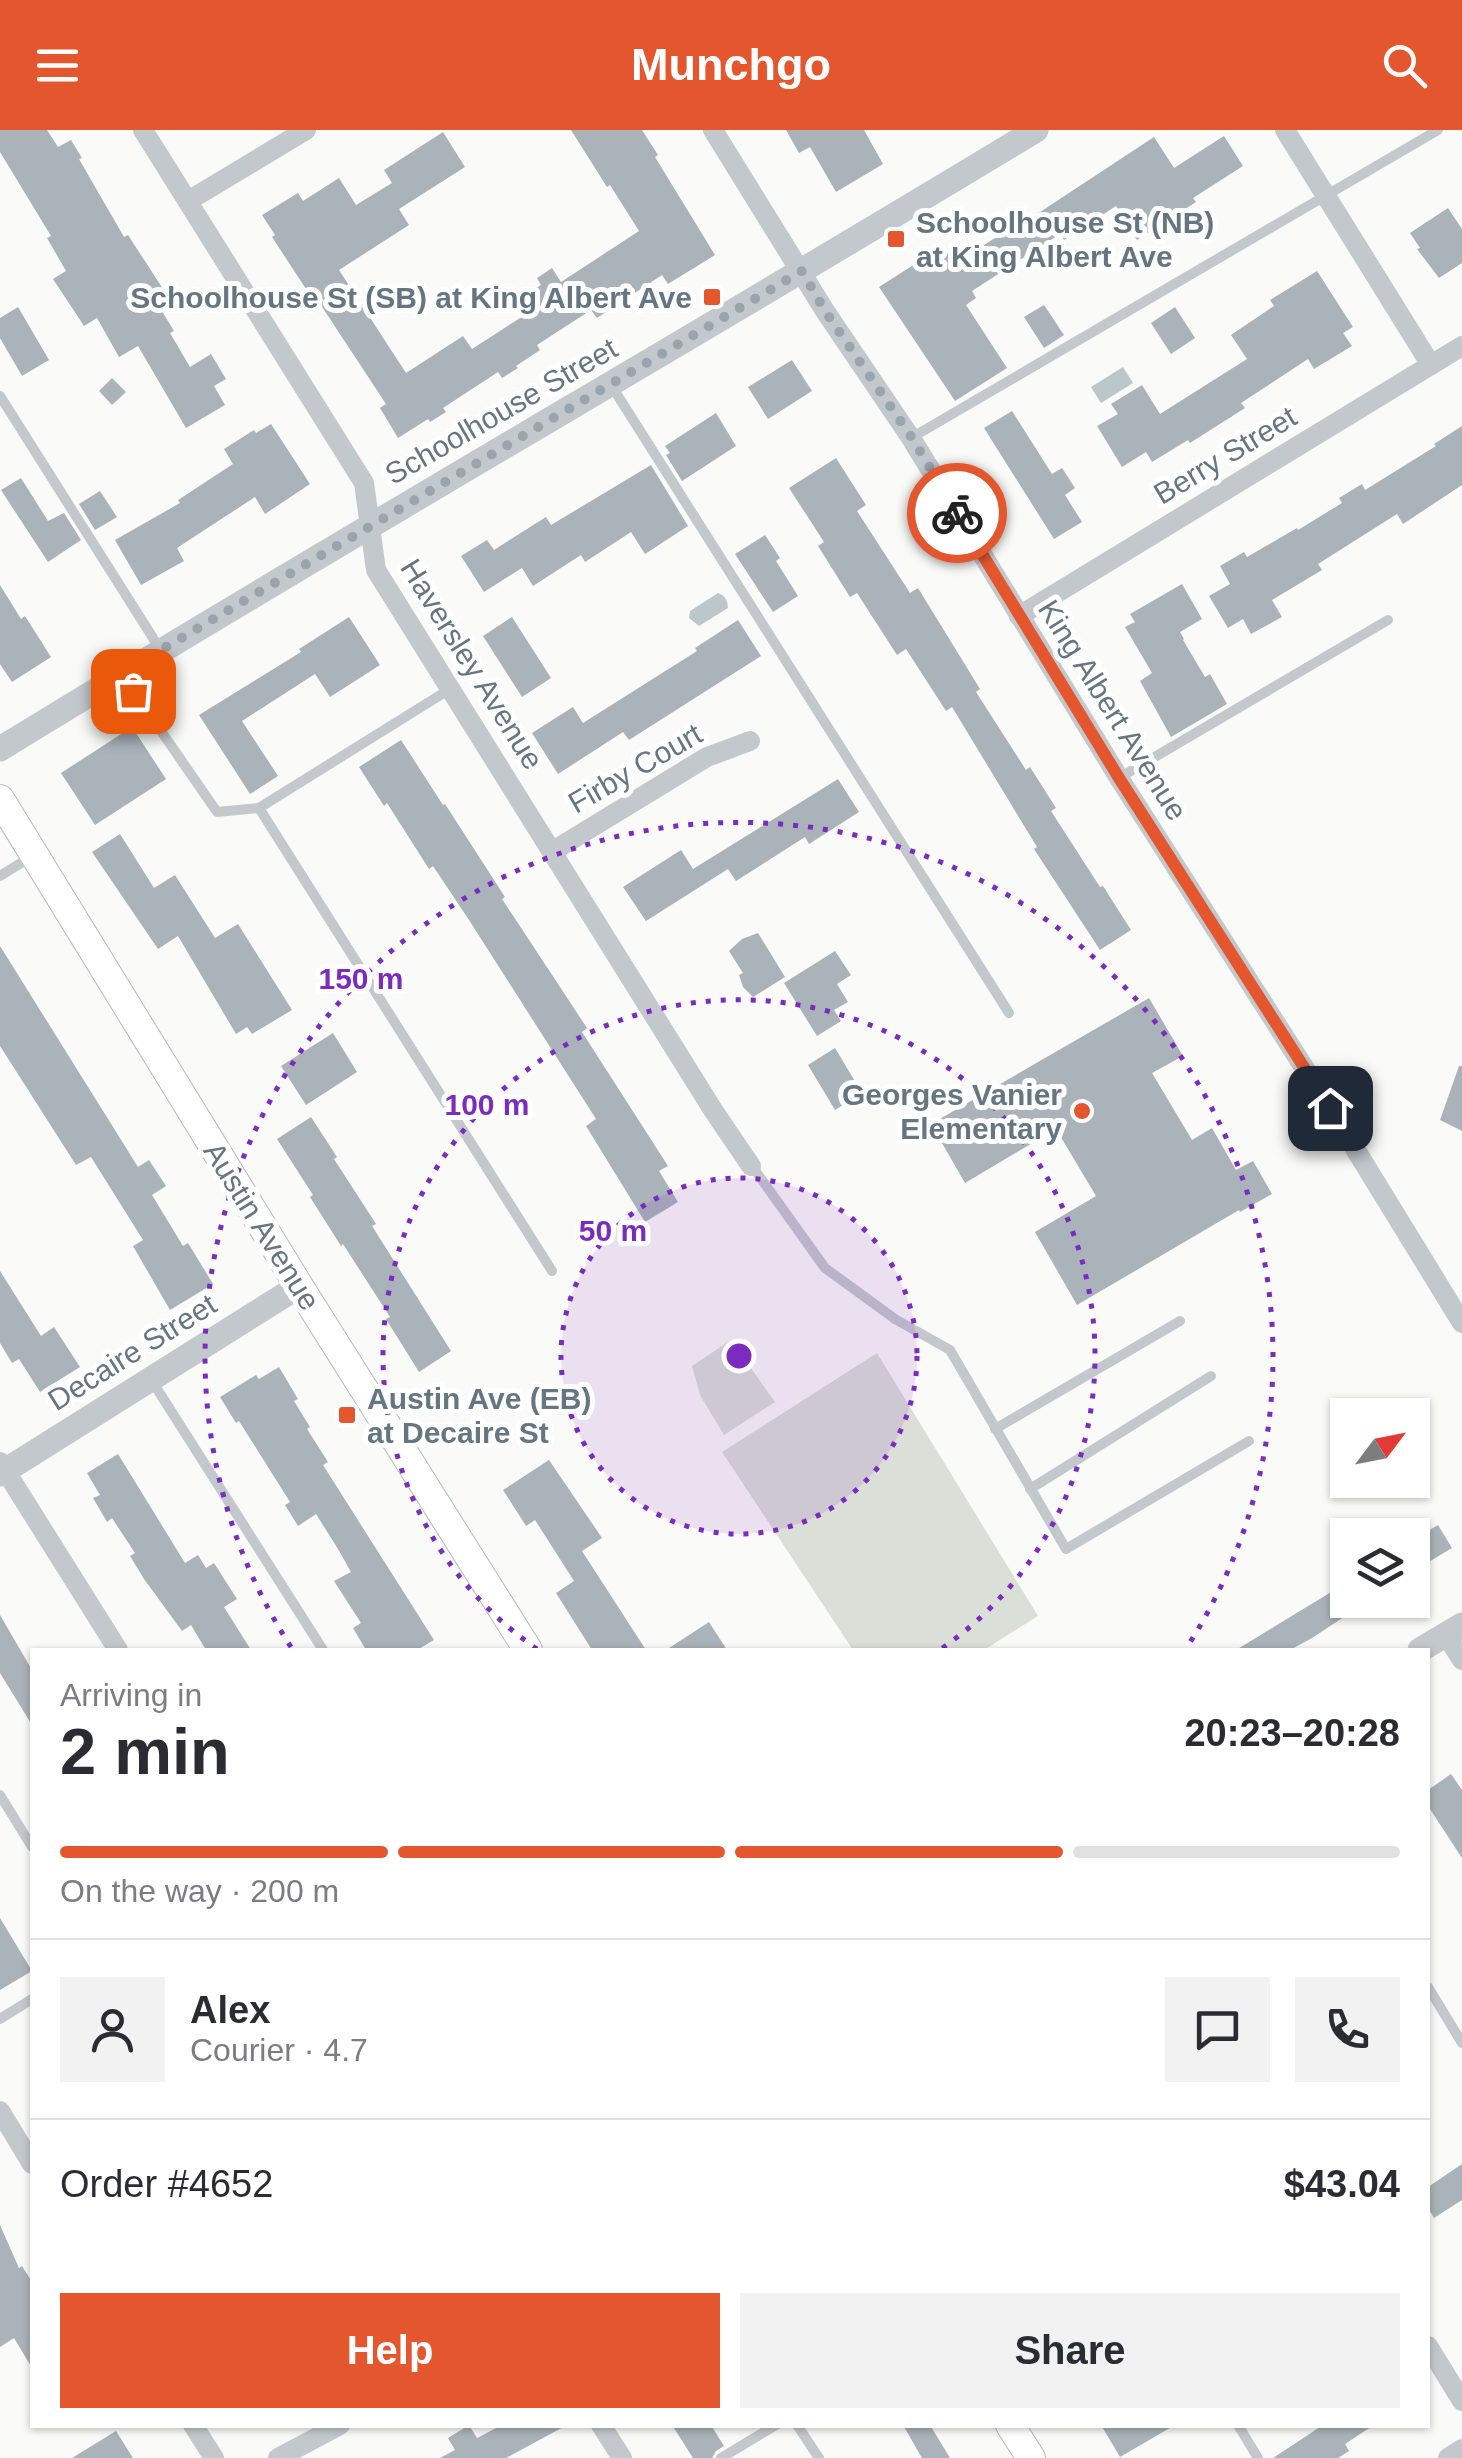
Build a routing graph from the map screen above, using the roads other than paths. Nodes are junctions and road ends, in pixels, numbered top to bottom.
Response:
1 (143, 130) edge
2 (306, 130) edge
3 (713, 130) edge
4 (1036, 130) edge
5 (1286, 130) edge
6 (1438, 130) edge
7 (1327, 197) junction
8 (188, 200) junction
9 (802, 271) junction
10 (1462, 346) edge
11 (1431, 364) junction
12 (610, 384) junction
13 (0, 396) edge
14 (912, 438) junction
15 (370, 525) junction
16 (1019, 616) junction
17 (1388, 620) dead end
18 (161, 650) junction
19 (122, 675) junction
20 (451, 688) junction
21 (750, 741) dead end
22 (0, 750) edge
23 (1119, 778) junction
24 (0, 799) edge
25 (259, 808) junction
26 (553, 852) junction
27 (35, 854) junction
28 (0, 876) edge
29 (1009, 1013) dead end
30 (751, 1166) joint
31 (552, 1271) dead end
32 (299, 1286) junction
33 (1180, 1321) dead end
34 (1462, 1322) edge
35 (1211, 1376) dead end
36 (150, 1379) junction
37 (995, 1429) junction
38 (1250, 1441) dead end
39 (2, 1469) edge
40 (1030, 1489) junction
41 (1454, 1630) edge
42 (117, 1648) edge
43 (322, 1648) edge
44 (527, 1648) edge
45 (1423, 1648) edge
46 (1462, 1660) edge
47 (0, 1795) edge
48 (30, 1845) edge
49 (1430, 1990) edge
50 (30, 1999) edge
51 (0, 2019) edge
52 (1462, 2042) edge
53 (0, 2111) edge
54 (30, 2161) edge
55 (1430, 2349) edge
56 (1462, 2401) edge
57 (196, 2428) edge
58 (334, 2428) edge
59 (603, 2428) edge
60 (771, 2428) edge
61 (800, 2428) edge
62 (1012, 2428) edge
63 (1240, 2428) edge
64 (1462, 2449) edge
65 (214, 2458) edge
66 (278, 2458) edge
67 (622, 2458) edge
68 (720, 2458) edge
69 (819, 2458) edge
70 (1031, 2458) edge
71 (1258, 2458) edge
72 (1448, 2458) edge

1 - 8 street, Haversley Avenue
2 - 8 street
3 - 9 street, King Albert Avenue
4 - 9 street, Schoolhouse Street
5 - 7 street
6 - 7 lane
7 - 11 street
7 - 14 lane
8 - 15 street, Haversley Avenue
9 - 12 street, Schoolhouse Street
9 - 14 street, King Albert Avenue
10 - 11 street, Berry Street
11 - 16 street, Berry Street
12 - 15 street, Schoolhouse Street
12 - 29 lane
13 - 18 lane
14 - 16 street, King Albert Avenue
15 - 18 street, Schoolhouse Street
15 - 20 street, Haversley Avenue
16 - 23 street, King Albert Avenue
17 - 23 lane
18 - 19 street, Schoolhouse Street
19 - 22 street, Schoolhouse Street
19 - 25 lane
20 - 25 lane
20 - 26 street, Haversley Avenue
21 - 26 street, Firby Court
23 - 34 street, King Albert Avenue
24 - 27 main road, Austin Avenue
25 - 31 lane
26 - 30 street, Haversley Avenue
27 - 28 lane
27 - 32 main road, Austin Avenue
30 - 37 lane
32 - 36 street, Decaire Street
32 - 44 main road, Austin Avenue
33 - 37 lane
35 - 40 lane
36 - 39 street, Decaire Street
36 - 43 lane
37 - 40 lane
38 - 40 lane
39 - 42 street
41 - 45 street
41 - 46 street
47 - 48 lane
49 - 52 lane
50 - 51 lane
53 - 54 street
55 - 56 street
57 - 65 street
58 - 66 street
59 - 67 street
60 - 68 lane
61 - 69 lane
62 - 70 main road
63 - 71 lane
64 - 72 street

